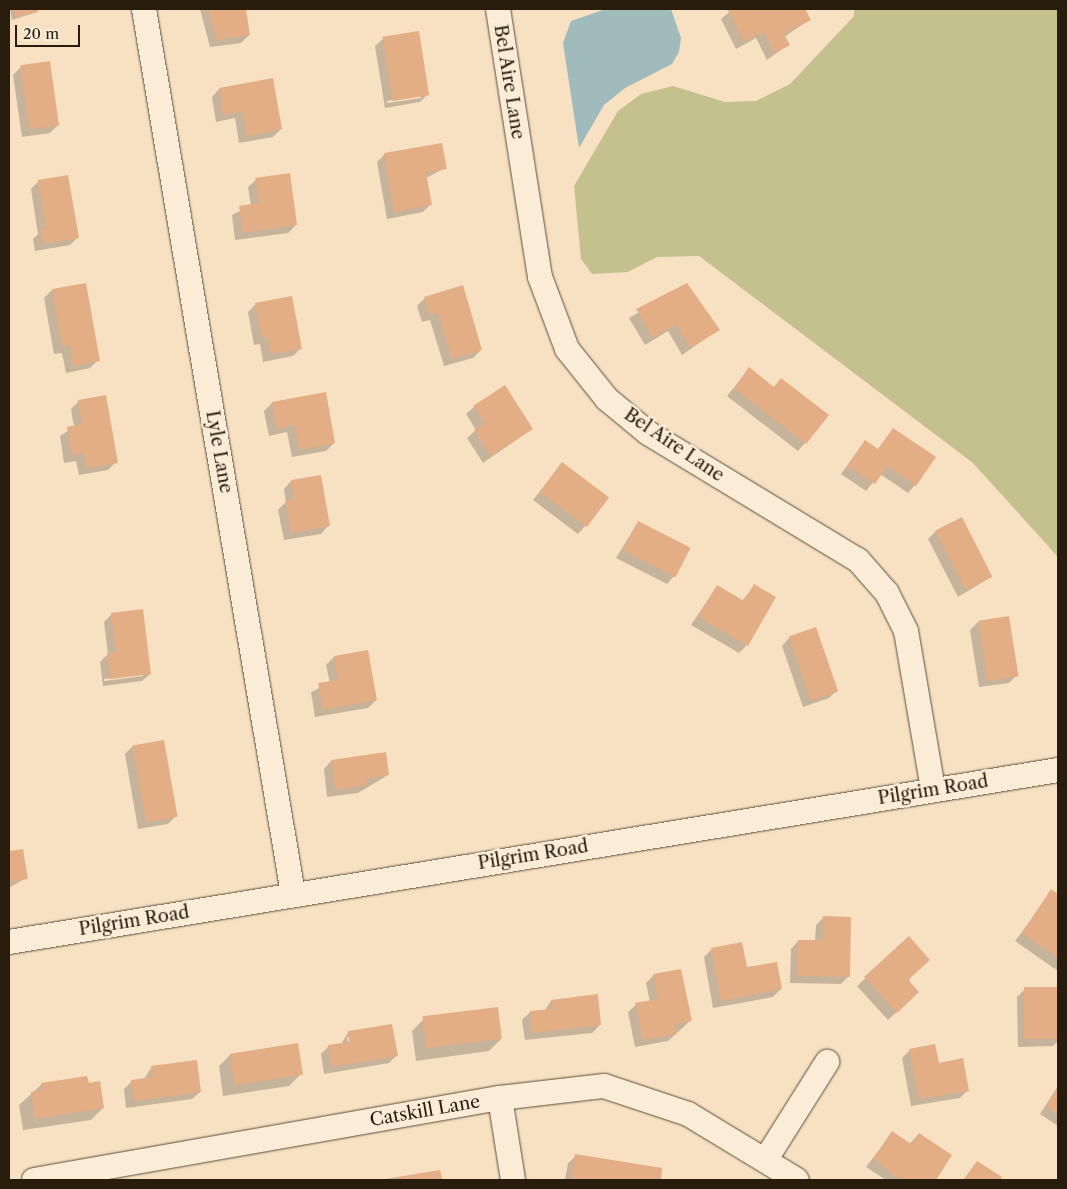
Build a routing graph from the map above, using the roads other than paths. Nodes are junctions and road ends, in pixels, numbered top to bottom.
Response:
1 (144, 9) edge
2 (498, 9) edge
3 (1058, 770) edge
4 (933, 789) junction
5 (294, 894) junction
6 (9, 942) edge
7 (827, 1062) dead end
8 (500, 1098) junction
9 (766, 1159) junction
10 (34, 1180) edge
11 (513, 1180) edge
12 (797, 1180) edge

1 - 5 street, Lyle Lane
2 - 4 street, Bel Aire Lane
3 - 4 street, Pilgrim Road
4 - 5 street, Pilgrim Road
5 - 6 street, Pilgrim Road
7 - 9 street
8 - 9 street, Catskill Lane
8 - 10 street, Catskill Lane
8 - 11 street
9 - 12 street, Catskill Lane

